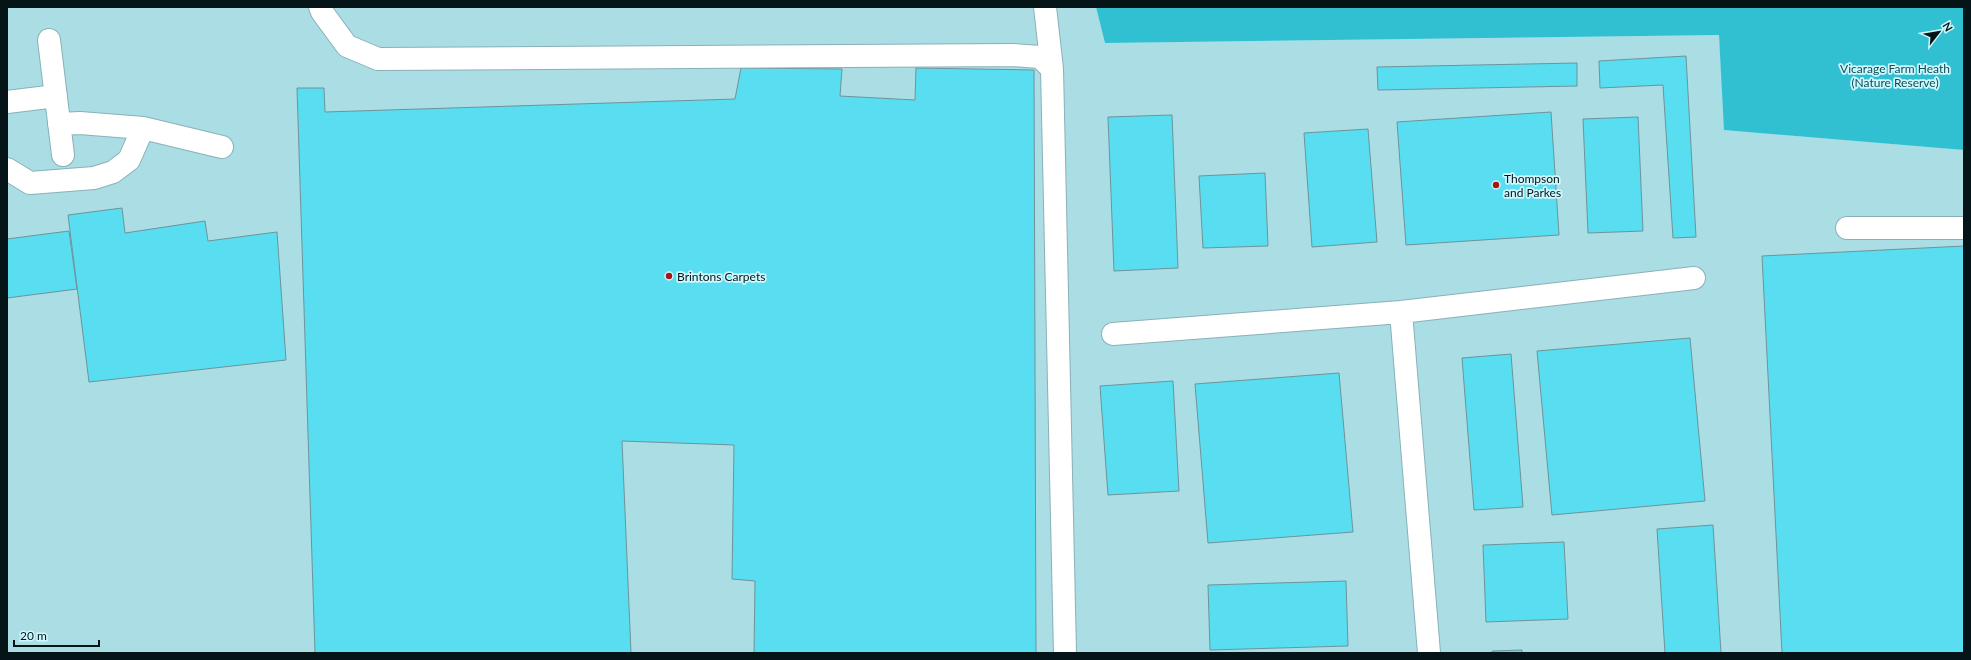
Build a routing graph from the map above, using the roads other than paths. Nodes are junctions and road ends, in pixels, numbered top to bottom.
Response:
1 (320, 7) edge
2 (1045, 7) edge
3 (49, 40) dead end
4 (1052, 69) junction
5 (56, 96) junction
6 (7, 102) edge
7 (59, 124) junction
8 (143, 128) junction
9 (222, 147) dead end
10 (63, 155) dead end
11 (7, 169) edge
12 (1847, 228) dead end
13 (1964, 228) edge
14 (1694, 278) dead end
15 (1401, 312) junction
16 (1114, 334) dead end
17 (1065, 653) edge
18 (1428, 653) edge

1 - 4 street
2 - 4 street
3 - 5 street
4 - 17 street
5 - 6 street
5 - 7 street
7 - 8 street
7 - 10 street
8 - 9 street
8 - 11 street
12 - 13 street
14 - 15 street
15 - 16 street
15 - 18 street

